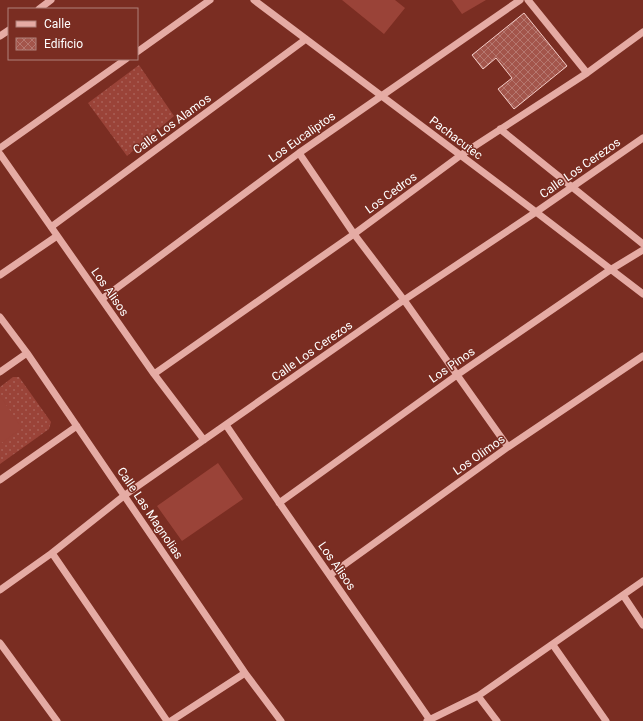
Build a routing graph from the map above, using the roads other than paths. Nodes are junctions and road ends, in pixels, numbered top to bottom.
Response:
1 (52, 0) edge
2 (210, 0) edge
3 (254, 0) edge
4 (520, 0) edge
5 (528, 0) edge
6 (40, 8) edge
7 (643, 32) edge
8 (306, 39) junction
9 (138, 51) edge
10 (125, 60) edge
11 (587, 73) junction
12 (381, 95) junction
13 (500, 129) junction
14 (643, 138) edge
15 (0, 148) edge
16 (298, 153) junction
17 (0, 154) edge
18 (461, 155) junction
19 (572, 187) junction
20 (536, 212) junction
21 (51, 227) junction
22 (354, 234) junction
23 (57, 236) junction
24 (643, 244) edge
25 (643, 250) edge
26 (610, 270) junction
27 (0, 275) edge
28 (643, 294) edge
29 (102, 299) junction
30 (404, 300) junction
31 (0, 317) edge
32 (27, 353) junction
33 (643, 356) edge
34 (0, 372) edge
35 (154, 374) junction
36 (457, 375) junction
37 (226, 425) junction
38 (77, 426) junction
39 (204, 440) junction
40 (508, 447) junction
41 (0, 480) edge
42 (125, 495) junction
43 (278, 503) junction
44 (52, 553) junction
45 (330, 575) junction
46 (643, 581) edge
47 (0, 590) edge
48 (623, 595) junction
49 (643, 625) edge
50 (0, 643) edge
51 (552, 645) junction
52 (245, 673) junction
53 (478, 696) junction
54 (428, 720) edge
55 (58, 721) edge
56 (166, 721) edge
57 (171, 721) edge
58 (281, 721) edge
59 (497, 721) edge
60 (606, 721) edge

1 - 6 street
2 - 9 street
3 - 8 street, Pachacutec
4 - 12 street, Los Eucaliptos
5 - 11 street
7 - 11 street, Los Cedros
8 - 12 street, Pachacutec
8 - 21 street, Calle Los Alamos
10 - 15 street
11 - 13 street, Los Cedros
12 - 16 street, Los Eucaliptos
12 - 18 street, Pachacutec
13 - 18 street, Los Cedros
13 - 19 street
14 - 19 street, Calle Los Cerezos
16 - 22 street
16 - 29 street, Los Eucaliptos
17 - 21 street, Los Alisos
18 - 20 street, Pachacutec
18 - 22 street, Los Cedros
19 - 20 street, Calle Los Cerezos
19 - 24 street
20 - 26 street, Pachacutec
20 - 30 street, Calle Los Cerezos
21 - 23 street, Los Alisos
22 - 30 street
22 - 35 street, Los Cedros
23 - 27 street
23 - 29 street, Los Alisos
25 - 26 street, Los Pinos
26 - 28 street, Pachacutec
26 - 36 street, Los Pinos
29 - 35 street, Los Alisos
30 - 36 street
30 - 37 street, Calle Los Cerezos
31 - 32 street, Calle Las Magnolias
32 - 34 street
32 - 38 street, Calle Las Magnolias
33 - 40 street, Los Olimos
35 - 39 street, Los Alisos
36 - 40 street
36 - 43 street, Los Pinos
37 - 39 street, Calle Los Cerezos
37 - 43 street, Los Alisos
38 - 41 street
38 - 42 street, Calle Las Magnolias
39 - 42 street, Calle Los Cerezos
40 - 45 street, Los Olimos
42 - 44 street, Calle Los Cerezos
42 - 52 street, Calle Las Magnolias
43 - 45 street, Los Alisos
44 - 47 street, Calle Los Cerezos
44 - 56 street
45 - 54 street, Los Alisos
46 - 48 street
48 - 49 street
48 - 51 street
50 - 55 street
51 - 53 street
51 - 60 street
52 - 57 street
52 - 58 street, Calle Las Magnolias
53 - 54 street
53 - 59 street

